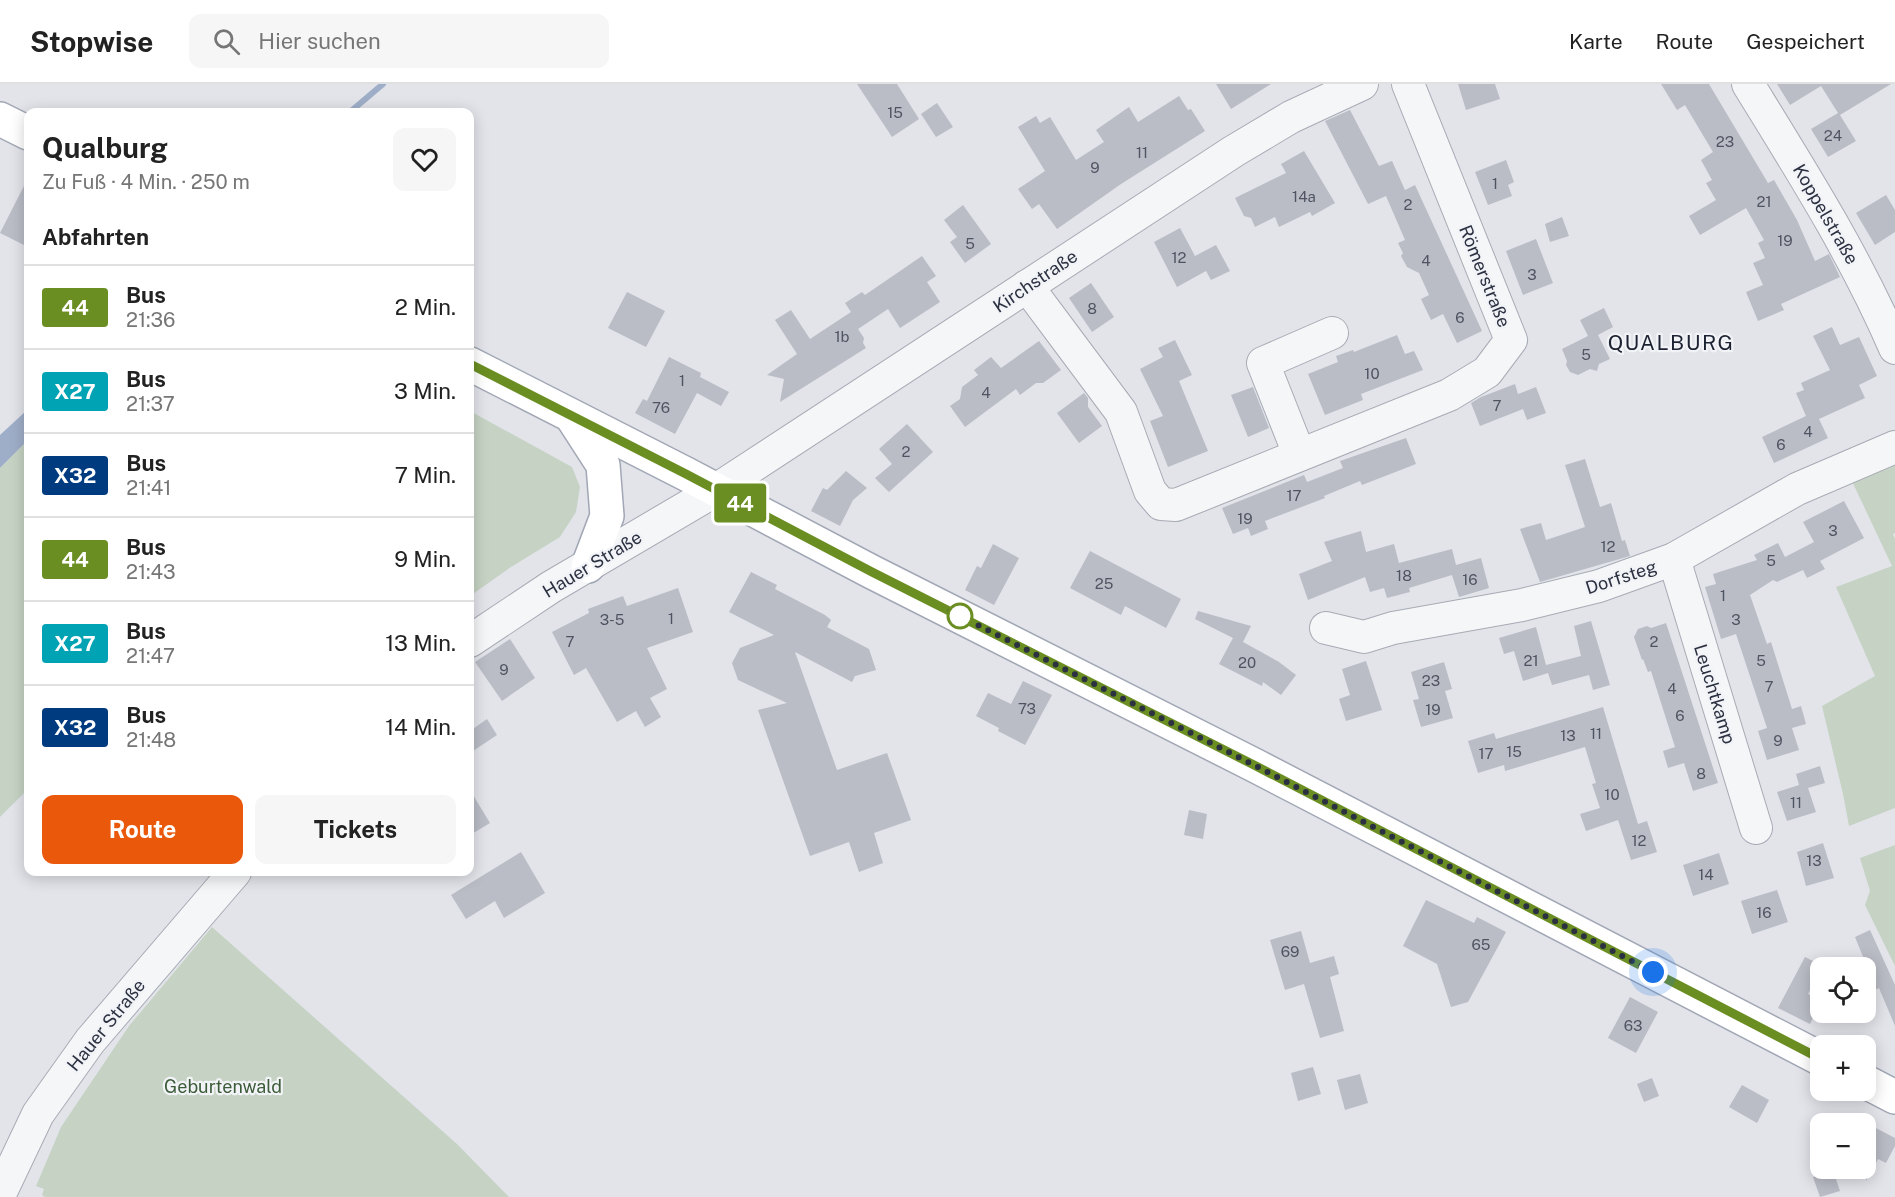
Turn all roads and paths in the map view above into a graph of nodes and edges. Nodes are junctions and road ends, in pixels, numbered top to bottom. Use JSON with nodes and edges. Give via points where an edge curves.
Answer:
{"nodes":[{"id":1,"x":1362,"y":84,"type":"edge"},
{"id":2,"x":1408,"y":84,"type":"edge"},
{"id":3,"x":1748,"y":84,"type":"edge"},
{"id":4,"x":0,"y":118,"type":"edge"},
{"id":5,"x":24,"y":131,"type":"edge"},
{"id":6,"x":1027,"y":286,"type":"junction"},
{"id":7,"x":1332,"y":333,"type":"dead end"},
{"id":8,"x":1895,"y":348,"type":"edge"},
{"id":9,"x":474,"y":366,"type":"edge"},
{"id":10,"x":572,"y":417,"type":"junction"},
{"id":11,"x":1895,"y":447,"type":"edge"},
{"id":12,"x":1299,"y":454,"type":"junction"},
{"id":13,"x":716,"y":490,"type":"junction"},
{"id":14,"x":1674,"y":559,"type":"junction"},
{"id":15,"x":588,"y":566,"type":"junction"},
{"id":16,"x":1326,"y":628,"type":"dead end"},
{"id":17,"x":474,"y":638,"type":"edge"},
{"id":18,"x":1756,"y":828,"type":"dead end"},
{"id":19,"x":232,"y":876,"type":"edge"},
{"id":20,"x":1810,"y":1053,"type":"edge"},
{"id":21,"x":1876,"y":1087,"type":"edge"},
{"id":22,"x":1895,"y":1097,"type":"edge"},
{"id":23,"x":0,"y":1194,"type":"edge"}],
"edges":[{"from":1,"to":6,"type":"street","name":"Kirchstraße","via":[[1291,117],[1234,151]]},
{"from":2,"to":12,"type":"street","name":"Römerstraße","via":[[1511,340],[1487,372],[1449,395]]},
{"from":3,"to":8,"type":"street","name":"Koppelstraße","via":[[1838,232],[1875,300]]},
{"from":4,"to":5,"type":"main road"},
{"from":6,"to":12,"type":"street","name":"Römerstraße","via":[[1121,412],[1150,491],[1161,504],[1176,505]]},
{"from":6,"to":13,"type":"street","name":"Kirchstraße"},
{"from":7,"to":12,"type":"street","via":[[1263,363]]},
{"from":9,"to":10,"type":"main road"},
{"from":10,"to":13,"type":"main road"},
{"from":10,"to":15,"type":"main road","via":[[603,465],[607,516]]},
{"from":11,"to":14,"type":"street","name":"Dorfsteg","via":[[1797,489]]},
{"from":13,"to":15,"type":"street","name":"Hauer Straße"},
{"from":13,"to":20,"type":"main road"},
{"from":14,"to":16,"type":"street","name":"Dorfsteg","via":[[1599,586],[1364,637]]},
{"from":14,"to":18,"type":"street","name":"Leuchtkamp"},
{"from":15,"to":17,"type":"street","name":"Hauer Straße"},
{"from":19,"to":23,"type":"street","name":"Hauer Straße","via":[[90,1041],[38,1114]]},
{"from":21,"to":22,"type":"main road"}]}
